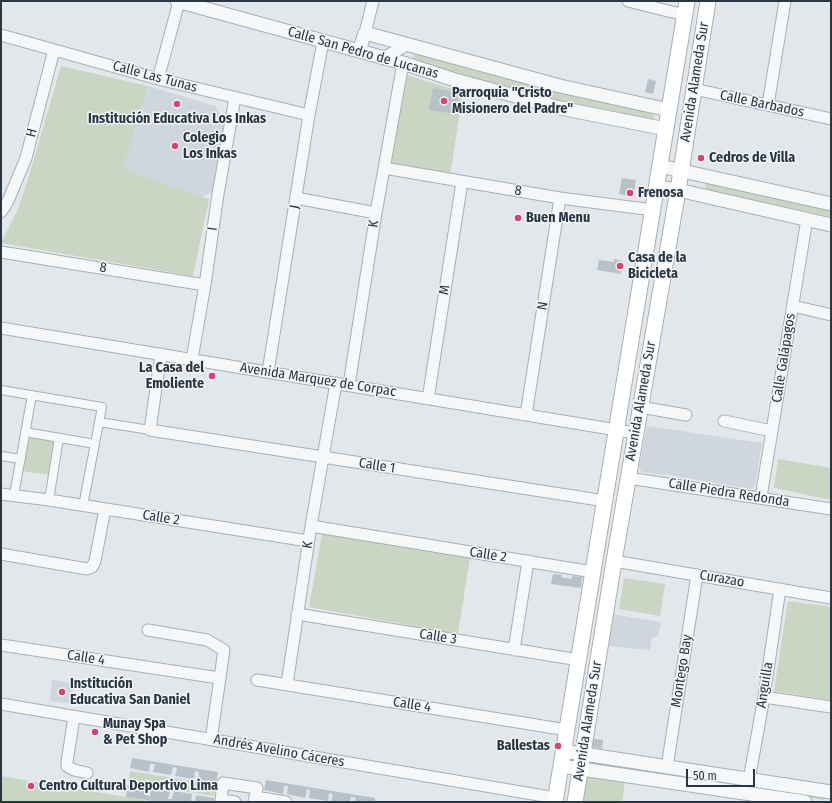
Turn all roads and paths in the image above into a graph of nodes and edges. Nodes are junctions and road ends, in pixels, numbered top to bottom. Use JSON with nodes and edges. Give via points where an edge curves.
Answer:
{"nodes":[{"id":1,"x":178,"y":1,"type":"edge"},
{"id":2,"x":373,"y":1,"type":"edge"},
{"id":3,"x":628,"y":1,"type":"edge"},
{"id":4,"x":708,"y":1,"type":"edge"},
{"id":5,"x":785,"y":1,"type":"edge"},
{"id":6,"x":686,"y":8,"type":"edge"},
{"id":7,"x":364,"y":33,"type":"junction"},
{"id":8,"x":1,"y":35,"type":"edge"},
{"id":9,"x":323,"y":42,"type":"junction"},
{"id":10,"x":407,"y":45,"type":"junction"},
{"id":11,"x":54,"y":50,"type":"junction"},
{"id":12,"x":359,"y":51,"type":"junction"},
{"id":13,"x":383,"y":58,"type":"junction"},
{"id":14,"x":403,"y":63,"type":"junction"},
{"id":15,"x":158,"y":79,"type":"junction"},
{"id":16,"x":694,"y":89,"type":"junction"},
{"id":17,"x":235,"y":98,"type":"junction"},
{"id":18,"x":768,"y":104,"type":"junction"},
{"id":19,"x":669,"y":110,"type":"junction"},
{"id":20,"x":309,"y":116,"type":"junction"},
{"id":21,"x":831,"y":119,"type":"edge"},
{"id":22,"x":666,"y":129,"type":"junction"},
{"id":23,"x":660,"y":166,"type":"junction"},
{"id":24,"x":384,"y":168,"type":"junction"},
{"id":25,"x":681,"y":170,"type":"junction"},
{"id":26,"x":462,"y":182,"type":"junction"},
{"id":27,"x":656,"y":187,"type":"junction"},
{"id":28,"x":678,"y":190,"type":"junction"},
{"id":29,"x":296,"y":198,"type":"junction"},
{"id":30,"x":560,"y":198,"type":"junction"},
{"id":31,"x":831,"y":204,"type":"edge"},
{"id":32,"x":653,"y":210,"type":"junction"},
{"id":33,"x":1,"y":212,"type":"edge"},
{"id":34,"x":376,"y":213,"type":"junction"},
{"id":35,"x":807,"y":219,"type":"junction"},
{"id":36,"x":831,"y":225,"type":"edge"},
{"id":37,"x":1,"y":252,"type":"edge"},
{"id":38,"x":205,"y":284,"type":"junction"},
{"id":39,"x":793,"y":306,"type":"junction"},
{"id":40,"x":831,"y":315,"type":"edge"},
{"id":41,"x":1,"y":328,"type":"edge"},
{"id":42,"x":161,"y":354,"type":"junction"},
{"id":43,"x":192,"y":359,"type":"junction"},
{"id":44,"x":268,"y":372,"type":"junction"},
{"id":45,"x":336,"y":383,"type":"junction"},
{"id":46,"x":349,"y":385,"type":"junction"},
{"id":47,"x":1,"y":390,"type":"edge"},
{"id":48,"x":32,"y":395,"type":"junction"},
{"id":49,"x":428,"y":398,"type":"junction"},
{"id":50,"x":640,"y":407,"type":"junction"},
{"id":51,"x":526,"y":415,"type":"junction"},
{"id":52,"x":686,"y":415,"type":"dead end"},
{"id":53,"x":724,"y":421,"type":"dead end"},
{"id":54,"x":99,"y":422,"type":"junction"},
{"id":55,"x":150,"y":430,"type":"junction"},
{"id":56,"x":616,"y":430,"type":"junction"},
{"id":57,"x":772,"y":431,"type":"junction"},
{"id":58,"x":26,"y":432,"type":"junction"},
{"id":59,"x":635,"y":433,"type":"junction"},
{"id":60,"x":60,"y":438,"type":"junction"},
{"id":61,"x":95,"y":444,"type":"junction"},
{"id":62,"x":1,"y":456,"type":"edge"},
{"id":63,"x":323,"y":458,"type":"junction"},
{"id":64,"x":21,"y":460,"type":"junction"},
{"id":65,"x":628,"y":478,"type":"junction"},
{"id":66,"x":1,"y":494,"type":"edge"},
{"id":67,"x":14,"y":495,"type":"junction"},
{"id":68,"x":761,"y":497,"type":"junction"},
{"id":69,"x":49,"y":500,"type":"junction"},
{"id":70,"x":605,"y":501,"type":"junction"},
{"id":71,"x":83,"y":506,"type":"junction"},
{"id":72,"x":105,"y":509,"type":"junction"},
{"id":73,"x":831,"y":509,"type":"edge"},
{"id":74,"x":311,"y":526,"type":"junction"},
{"id":75,"x":308,"y":541,"type":"junction"},
{"id":76,"x":1,"y":554,"type":"edge"},
{"id":77,"x":528,"y":561,"type":"junction"},
{"id":78,"x":614,"y":561,"type":"junction"},
{"id":79,"x":593,"y":572,"type":"junction"},
{"id":80,"x":697,"y":575,"type":"junction"},
{"id":81,"x":780,"y":589,"type":"junction"},
{"id":82,"x":831,"y":598,"type":"edge"},
{"id":83,"x":297,"y":614,"type":"junction"},
{"id":84,"x":148,"y":630,"type":"dead end"},
{"id":85,"x":1,"y":645,"type":"edge"},
{"id":86,"x":514,"y":650,"type":"junction"},
{"id":87,"x":579,"y":660,"type":"junction"},
{"id":88,"x":219,"y":678,"type":"junction"},
{"id":89,"x":257,"y":680,"type":"dead end"},
{"id":90,"x":287,"y":684,"type":"junction"},
{"id":91,"x":764,"y":697,"type":"junction"},
{"id":92,"x":1,"y":704,"type":"edge"},
{"id":93,"x":831,"y":707,"type":"edge"},
{"id":94,"x":74,"y":717,"type":"junction"},
{"id":95,"x":567,"y":730,"type":"junction"},
{"id":96,"x":211,"y":740,"type":"junction"},
{"id":97,"x":563,"y":758,"type":"junction"},
{"id":98,"x":581,"y":761,"type":"junction"},
{"id":99,"x":667,"y":766,"type":"junction"},
{"id":100,"x":87,"y":773,"type":"dead end"},
{"id":101,"x":749,"y":780,"type":"junction"},
{"id":102,"x":831,"y":792,"type":"edge"},
{"id":103,"x":255,"y":799,"type":"edge"},
{"id":104,"x":556,"y":800,"type":"edge"},
{"id":105,"x":235,"y":802,"type":"edge"},
{"id":106,"x":286,"y":802,"type":"edge"},
{"id":107,"x":575,"y":802,"type":"edge"},
{"id":108,"x":805,"y":802,"type":"edge"}],
"edges":[{"from":1,"to":9,"type":"street","name":"Calle San Pedro de Lucanas"},
{"from":1,"to":15,"type":"street"},
{"from":2,"to":7,"type":"street"},
{"from":3,"to":6,"type":"street"},
{"from":4,"to":16,"type":"main road","name":"Avenida Alameda Sur"},
{"from":5,"to":18,"type":"street"},
{"from":6,"to":19,"type":"main road","name":"Avenida Alameda Sur"},
{"from":7,"to":10,"type":"street","name":"Calle San Pedro de Lucanas"},
{"from":7,"to":12,"type":"street"},
{"from":8,"to":11,"type":"street","name":"Calle Las Tunas"},
{"from":9,"to":12,"type":"street","name":"Calle San Pedro de Lucanas"},
{"from":9,"to":20,"type":"street","name":"J"},
{"from":10,"to":13,"type":"street"},
{"from":10,"to":19,"type":"street","name":"Calle San Pedro de Lucanas","via":[[560,86]]},
{"from":11,"to":15,"type":"street","name":"Calle Las Tunas"},
{"from":11,"to":33,"type":"street","name":"H","via":[[26,158]]},
{"from":12,"to":13,"type":"street","name":"Calle San Pedro de Lucanas"},
{"from":13,"to":14,"type":"street","name":"Calle San Pedro de Lucanas"},
{"from":14,"to":22,"type":"street","name":"Calle San Pedro de Lucanas","via":[[455,80],[560,108]]},
{"from":14,"to":24,"type":"street","name":"K"},
{"from":15,"to":17,"type":"street","name":"Calle Las Tunas"},
{"from":16,"to":18,"type":"street","name":"Calle Barbados"},
{"from":16,"to":25,"type":"main road","name":"Avenida Alameda Sur"},
{"from":17,"to":20,"type":"street","name":"Calle Las Tunas"},
{"from":17,"to":38,"type":"street","name":"I"},
{"from":18,"to":21,"type":"street","name":"Calle Barbados"},
{"from":19,"to":22,"type":"main road","name":"Avenida Alameda Sur"},
{"from":20,"to":29,"type":"street","name":"J"},
{"from":22,"to":23,"type":"main road","name":"Avenida Alameda Sur"},
{"from":23,"to":25,"type":"street"},
{"from":23,"to":27,"type":"main road","name":"Avenida Alameda Sur"},
{"from":24,"to":26,"type":"street","name":"8"},
{"from":24,"to":34,"type":"street","name":"K"},
{"from":25,"to":28,"type":"main road","name":"Avenida Alameda Sur"},
{"from":25,"to":31,"type":"street"},
{"from":26,"to":30,"type":"street","name":"8"},
{"from":26,"to":49,"type":"street","name":"M"},
{"from":27,"to":28,"type":"street"},
{"from":27,"to":32,"type":"main road","name":"Avenida Alameda Sur"},
{"from":28,"to":35,"type":"street"},
{"from":28,"to":50,"type":"main road","name":"Avenida Alameda Sur"},
{"from":29,"to":34,"type":"street"},
{"from":29,"to":44,"type":"street","name":"J"},
{"from":30,"to":32,"type":"street","name":"8"},
{"from":30,"to":51,"type":"street","name":"N"},
{"from":32,"to":56,"type":"main road","name":"Avenida Alameda Sur"},
{"from":34,"to":46,"type":"street","name":"K"},
{"from":35,"to":36,"type":"street"},
{"from":35,"to":39,"type":"street","name":"Calle Galápagos"},
{"from":37,"to":38,"type":"street","name":"8"},
{"from":38,"to":43,"type":"street","name":"I"},
{"from":39,"to":40,"type":"street"},
{"from":39,"to":57,"type":"street","name":"Calle Galápagos"},
{"from":41,"to":42,"type":"street","name":"Avenida Marquez de Corpac"},
{"from":42,"to":43,"type":"street","name":"Avenida Marquez de Corpac"},
{"from":42,"to":55,"type":"street"},
{"from":43,"to":44,"type":"street","name":"Avenida Marquez de Corpac"},
{"from":44,"to":45,"type":"street","name":"Avenida Marquez de Corpac"},
{"from":45,"to":46,"type":"street","name":"Avenida Marquez de Corpac"},
{"from":45,"to":63,"type":"street","name":"K"},
{"from":46,"to":49,"type":"street","name":"Avenida Marquez de Corpac"},
{"from":47,"to":48,"type":"street"},
{"from":48,"to":54,"type":"street","via":[[102,407]]},
{"from":48,"to":58,"type":"street"},
{"from":49,"to":51,"type":"street","name":"Avenida Marquez de Corpac"},
{"from":50,"to":52,"type":"street"},
{"from":50,"to":59,"type":"main road","name":"Avenida Alameda Sur"},
{"from":51,"to":56,"type":"street","name":"Avenida Marquez de Corpac"},
{"from":53,"to":57,"type":"street"},
{"from":54,"to":55,"type":"street"},
{"from":54,"to":61,"type":"street"},
{"from":55,"to":63,"type":"street","name":"Calle 1"},
{"from":56,"to":59,"type":"street","name":"Avenida Marquez de Corpac"},
{"from":56,"to":70,"type":"main road","name":"Avenida Alameda Sur"},
{"from":57,"to":68,"type":"street","name":"Calle Galápagos"},
{"from":58,"to":60,"type":"street"},
{"from":58,"to":64,"type":"street"},
{"from":59,"to":65,"type":"main road","name":"Avenida Alameda Sur"},
{"from":60,"to":61,"type":"street"},
{"from":60,"to":69,"type":"street"},
{"from":61,"to":71,"type":"street"},
{"from":62,"to":64,"type":"street"},
{"from":63,"to":70,"type":"street","name":"Calle 1"},
{"from":63,"to":74,"type":"street","name":"K"},
{"from":64,"to":67,"type":"street"},
{"from":65,"to":68,"type":"street","name":"Calle Piedra Redonda"},
{"from":65,"to":78,"type":"main road","name":"Avenida Alameda Sur"},
{"from":66,"to":67,"type":"street","name":"Calle 2"},
{"from":67,"to":69,"type":"street","name":"Calle 2"},
{"from":68,"to":73,"type":"street","name":"Calle Piedra Redonda"},
{"from":69,"to":71,"type":"street","name":"Calle 2"},
{"from":70,"to":79,"type":"main road","name":"Avenida Alameda Sur"},
{"from":71,"to":72,"type":"street","name":"Calle 2"},
{"from":72,"to":75,"type":"street","name":"Calle 2"},
{"from":72,"to":76,"type":"street","via":[[92,567],[87,569]]},
{"from":74,"to":75,"type":"street","name":"K"},
{"from":74,"to":77,"type":"street","name":"Calle 2"},
{"from":75,"to":83,"type":"street","name":"K"},
{"from":77,"to":79,"type":"street","name":"Calle 2"},
{"from":77,"to":86,"type":"street"},
{"from":78,"to":80,"type":"street","name":"Curazao"},
{"from":78,"to":98,"type":"main road","name":"Avenida Alameda Sur"},
{"from":79,"to":87,"type":"main road","name":"Avenida Alameda Sur"},
{"from":80,"to":81,"type":"street","name":"Curazao"},
{"from":80,"to":99,"type":"street","name":"Montego Bay"},
{"from":81,"to":82,"type":"street","name":"Curazao"},
{"from":81,"to":91,"type":"street","name":"Anguilla"},
{"from":83,"to":86,"type":"street","name":"Calle 3"},
{"from":83,"to":90,"type":"street","name":"K"},
{"from":84,"to":88,"type":"street","via":[[207,640],[224,650]]},
{"from":85,"to":88,"type":"street","name":"Calle 4"},
{"from":86,"to":87,"type":"street","name":"Calle 3"},
{"from":87,"to":95,"type":"main road","name":"Avenida Alameda Sur"},
{"from":88,"to":96,"type":"street"},
{"from":89,"to":90,"type":"street","name":"Calle 4"},
{"from":90,"to":95,"type":"street","name":"Calle 4"},
{"from":91,"to":93,"type":"street"},
{"from":91,"to":101,"type":"street","name":"Anguilla"},
{"from":92,"to":94,"type":"street","name":"Andrés Avelino Cáceres"},
{"from":94,"to":96,"type":"street","name":"Andrés Avelino Cáceres"},
{"from":94,"to":100,"type":"street","via":[[66,762],[67,766],[74,770]]},
{"from":95,"to":97,"type":"main road","name":"Avenida Alameda Sur"},
{"from":96,"to":104,"type":"street","name":"Andrés Avelino Cáceres"},
{"from":97,"to":98,"type":"street"},
{"from":97,"to":104,"type":"main road","name":"Avenida Alameda Sur"},
{"from":98,"to":99,"type":"street"},
{"from":98,"to":107,"type":"main road","name":"Avenida Alameda Sur"},
{"from":98,"to":108,"type":"street"},
{"from":99,"to":101,"type":"street"},
{"from":101,"to":102,"type":"street"},
{"from":103,"to":105,"type":"street","via":[[256,788],[223,783],[221,800]]},
{"from":103,"to":106,"type":"street"}]}
